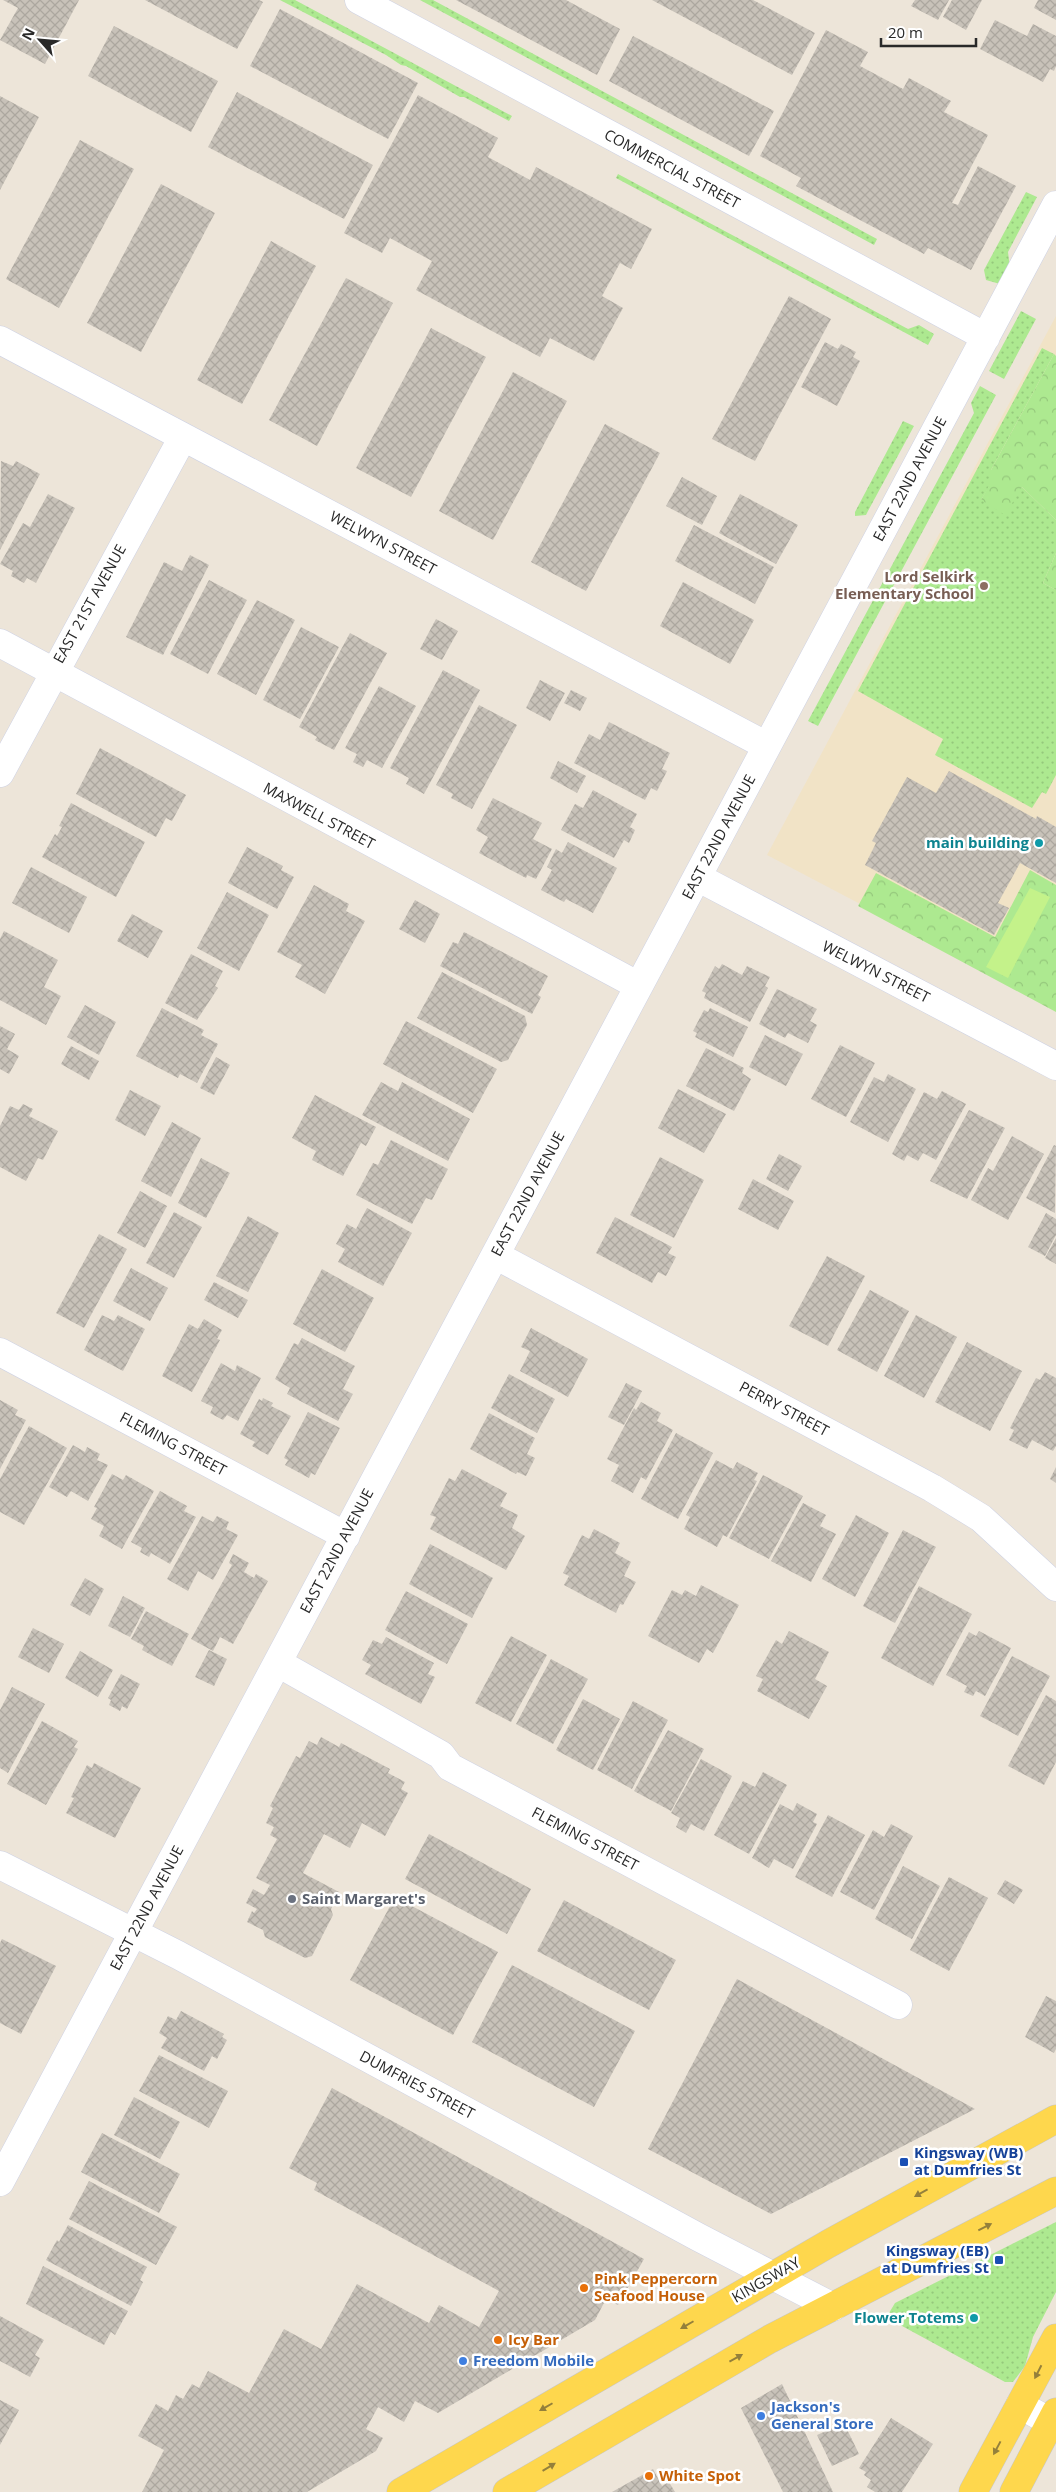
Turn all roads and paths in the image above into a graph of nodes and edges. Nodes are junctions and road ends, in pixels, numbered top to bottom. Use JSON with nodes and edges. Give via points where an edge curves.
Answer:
{"nodes":[{"id":1,"x":358,"y":0,"type":"edge"},
{"id":2,"x":1056,"y":205,"type":"edge"},
{"id":3,"x":1048,"y":240,"type":"edge"},
{"id":4,"x":986,"y":337,"type":"junction"},
{"id":5,"x":0,"y":340,"type":"edge"},
{"id":6,"x":183,"y":437,"type":"junction"},
{"id":7,"x":0,"y":643,"type":"edge"},
{"id":8,"x":54,"y":672,"type":"junction"},
{"id":9,"x":767,"y":746,"type":"junction"},
{"id":10,"x":0,"y":773,"type":"edge"},
{"id":11,"x":697,"y":877,"type":"junction"},
{"id":12,"x":639,"y":986,"type":"junction"},
{"id":13,"x":1056,"y":1066,"type":"edge"},
{"id":14,"x":495,"y":1255,"type":"junction"},
{"id":15,"x":0,"y":1352,"type":"edge"},
{"id":16,"x":346,"y":1536,"type":"junction"},
{"id":17,"x":1056,"y":1587,"type":"edge"},
{"id":18,"x":278,"y":1663,"type":"junction"},
{"id":19,"x":0,"y":1865,"type":"edge"},
{"id":20,"x":133,"y":1934,"type":"junction"},
{"id":21,"x":898,"y":2005,"type":"dead end"},
{"id":22,"x":1056,"y":2119,"type":"edge"},
{"id":23,"x":0,"y":2182,"type":"edge"},
{"id":24,"x":1056,"y":2191,"type":"edge"},
{"id":25,"x":773,"y":2276,"type":"junction"},
{"id":26,"x":833,"y":2307,"type":"junction"},
{"id":27,"x":1056,"y":2338,"type":"edge"},
{"id":28,"x":1020,"y":2405,"type":"junction"},
{"id":29,"x":1054,"y":2420,"type":"edge"},
{"id":30,"x":401,"y":2492,"type":"edge"},
{"id":31,"x":507,"y":2492,"type":"edge"},
{"id":32,"x":973,"y":2492,"type":"edge"},
{"id":33,"x":1014,"y":2492,"type":"edge"}],
"edges":[{"from":1,"to":4,"type":"street","name":"COMMERCIAL STREET"},
{"from":2,"to":3,"type":"street","name":"EAST 22ND AVENUE"},
{"from":3,"to":4,"type":"street","name":"EAST 22ND AVENUE"},
{"from":4,"to":9,"type":"street","name":"EAST 22ND AVENUE"},
{"from":5,"to":6,"type":"street","name":"WELWYN STREET"},
{"from":6,"to":8,"type":"street","name":"EAST 21ST AVENUE"},
{"from":6,"to":9,"type":"street","name":"WELWYN STREET"},
{"from":7,"to":8,"type":"street","name":"MAXWELL STREET"},
{"from":8,"to":10,"type":"street","name":"EAST 21ST AVENUE"},
{"from":8,"to":12,"type":"street","name":"MAXWELL STREET"},
{"from":9,"to":11,"type":"street","name":"EAST 22ND AVENUE"},
{"from":11,"to":12,"type":"street","name":"EAST 22ND AVENUE"},
{"from":11,"to":13,"type":"street","name":"WELWYN STREET"},
{"from":12,"to":14,"type":"street","name":"EAST 22ND AVENUE"},
{"from":14,"to":16,"type":"street","name":"EAST 22ND AVENUE"},
{"from":14,"to":17,"type":"street","name":"PERRY STREET","via":[[932,1488],[981,1518]]},
{"from":15,"to":16,"type":"street","name":"FLEMING STREET"},
{"from":16,"to":18,"type":"street","name":"EAST 22ND AVENUE"},
{"from":18,"to":20,"type":"street","name":"EAST 22ND AVENUE"},
{"from":18,"to":21,"type":"street","name":"FLEMING STREET","via":[[442,1755],[450,1766]]},
{"from":19,"to":20,"type":"street","name":"DUMFRIES STREET"},
{"from":20,"to":23,"type":"street","name":"EAST 22ND AVENUE"},
{"from":20,"to":25,"type":"street","name":"DUMFRIES STREET","via":[[178,1955]]},
{"from":22,"to":25,"type":"main road","name":"KINGSWAY","one_way":true},
{"from":26,"to":24,"type":"main road","one_way":true},
{"from":25,"to":26,"type":"street","name":"DUMFRIES STREET"},
{"from":25,"to":30,"type":"main road","name":"KINGSWAY","one_way":true},
{"from":31,"to":26,"type":"main road","one_way":true,"via":[[687,2386]]},
{"from":27,"to":28,"type":"main road","one_way":true},
{"from":28,"to":29,"type":"street"},
{"from":28,"to":32,"type":"main road","one_way":true},
{"from":29,"to":33,"type":"main road"}]}
